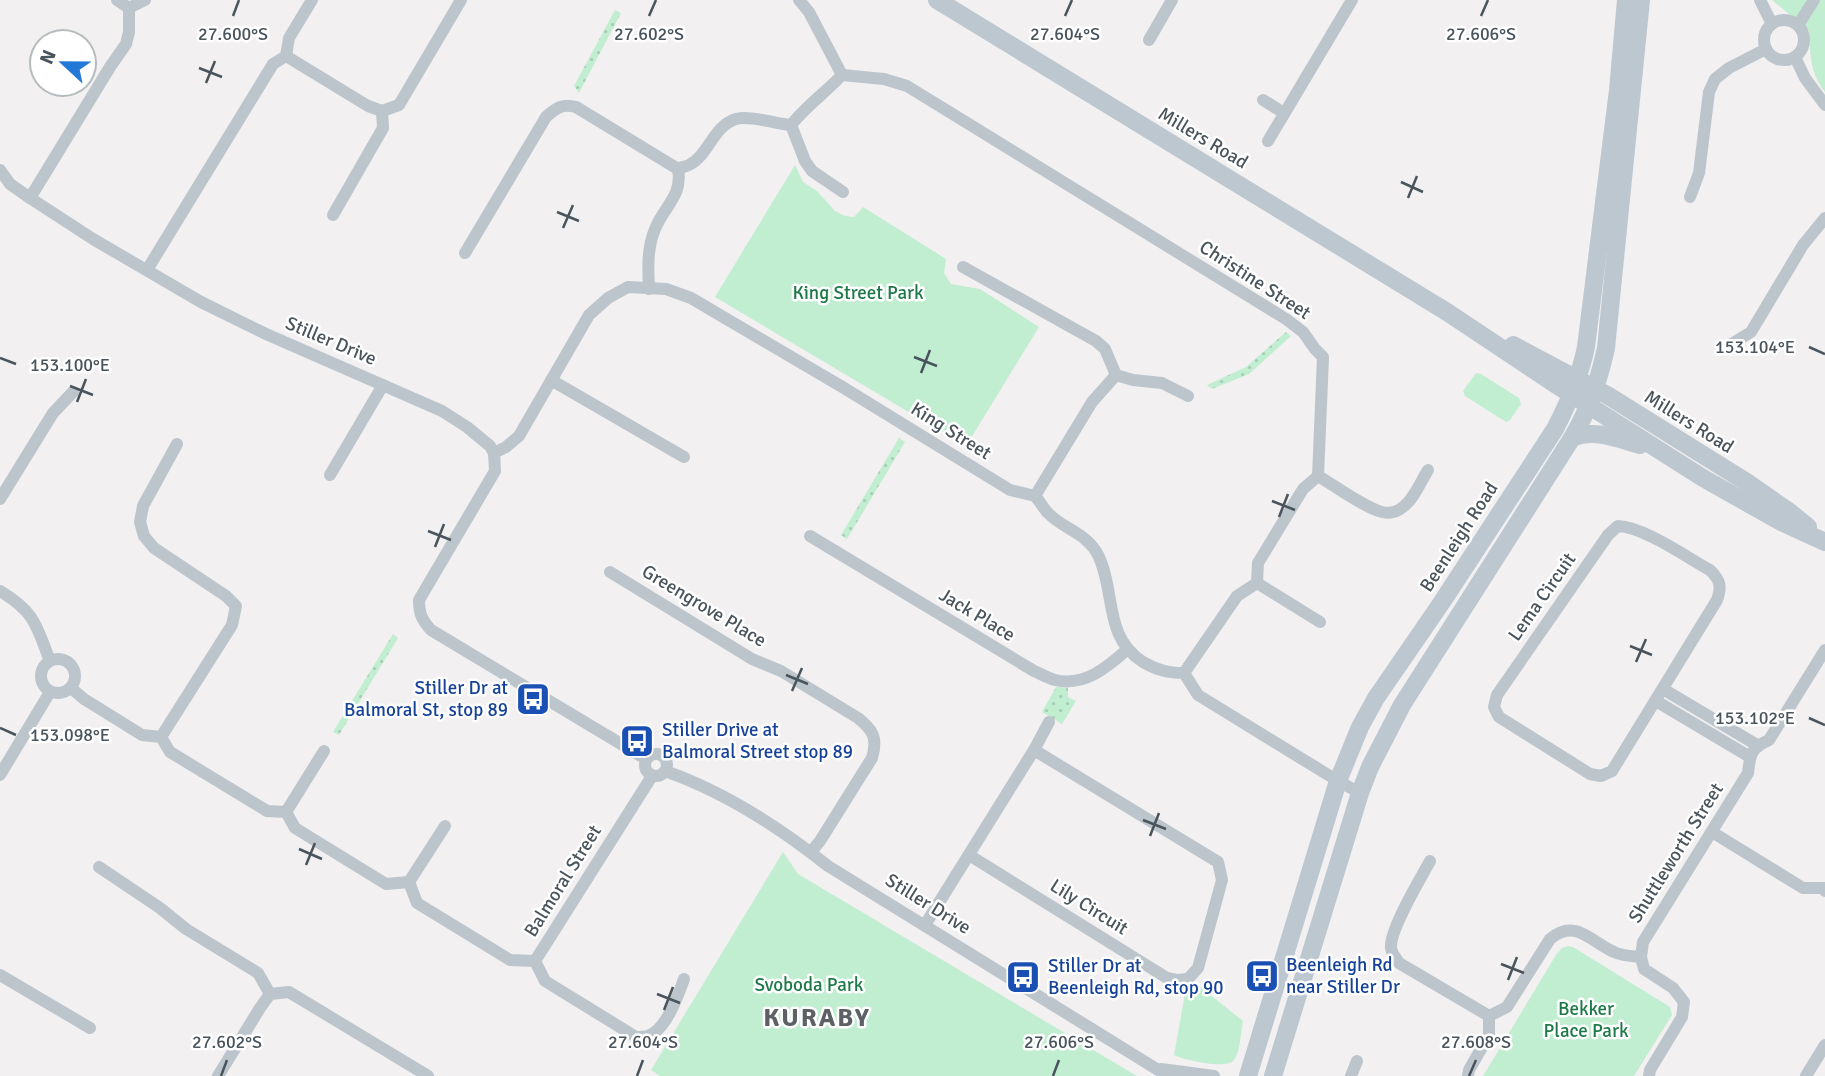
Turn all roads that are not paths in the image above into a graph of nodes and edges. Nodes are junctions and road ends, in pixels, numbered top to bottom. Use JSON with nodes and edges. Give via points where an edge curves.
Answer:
{"nodes":[{"id":1,"x":117,"y":0,"type":"edge"},
{"id":2,"x":145,"y":0,"type":"edge"},
{"id":3,"x":312,"y":0,"type":"edge"},
{"id":4,"x":461,"y":0,"type":"edge"},
{"id":5,"x":799,"y":0,"type":"edge"},
{"id":6,"x":937,"y":0,"type":"edge"},
{"id":7,"x":1172,"y":0,"type":"edge"},
{"id":8,"x":1352,"y":0,"type":"edge"},
{"id":9,"x":1626,"y":0,"type":"edge"},
{"id":10,"x":1641,"y":0,"type":"edge"},
{"id":11,"x":1760,"y":0,"type":"edge"},
{"id":12,"x":1814,"y":0,"type":"edge"},
{"id":13,"x":129,"y":8,"type":"junction"},
{"id":14,"x":1772,"y":24,"type":"junction"},
{"id":15,"x":1798,"y":26,"type":"junction"},
{"id":16,"x":1149,"y":40,"type":"dead end"},
{"id":17,"x":1766,"y":50,"type":"junction"},
{"id":18,"x":286,"y":56,"type":"junction"},
{"id":19,"x":1795,"y":57,"type":"junction"},
{"id":20,"x":842,"y":75,"type":"junction"},
{"id":21,"x":1263,"y":100,"type":"dead end"},
{"id":22,"x":1825,"y":105,"type":"edge"},
{"id":23,"x":382,"y":111,"type":"junction"},
{"id":24,"x":1284,"y":113,"type":"junction"},
{"id":25,"x":792,"y":125,"type":"junction"},
{"id":26,"x":1268,"y":141,"type":"dead end"},
{"id":27,"x":678,"y":169,"type":"junction"},
{"id":28,"x":0,"y":170,"type":"edge"},
{"id":29,"x":843,"y":192,"type":"dead end"},
{"id":30,"x":1690,"y":197,"type":"dead end"},
{"id":31,"x":30,"y":198,"type":"junction"},
{"id":32,"x":333,"y":215,"type":"dead end"},
{"id":33,"x":1825,"y":218,"type":"edge"},
{"id":34,"x":465,"y":253,"type":"dead end"},
{"id":35,"x":963,"y":267,"type":"dead end"},
{"id":36,"x":147,"y":270,"type":"junction"},
{"id":37,"x":649,"y":289,"type":"junction"},
{"id":38,"x":1730,"y":345,"type":"dead end"},
{"id":39,"x":1116,"y":375,"type":"junction"},
{"id":40,"x":551,"y":380,"type":"junction"},
{"id":41,"x":383,"y":385,"type":"junction"},
{"id":42,"x":1575,"y":387,"type":"junction"},
{"id":43,"x":73,"y":392,"type":"dead end"},
{"id":44,"x":1188,"y":396,"type":"dead end"},
{"id":45,"x":1592,"y":397,"type":"junction"},
{"id":46,"x":1572,"y":438,"type":"junction"},
{"id":47,"x":177,"y":444,"type":"dead end"},
{"id":48,"x":1657,"y":450,"type":"junction"},
{"id":49,"x":494,"y":453,"type":"junction"},
{"id":50,"x":684,"y":457,"type":"dead end"},
{"id":51,"x":1428,"y":470,"type":"dead end"},
{"id":52,"x":330,"y":475,"type":"dead end"},
{"id":53,"x":1318,"y":476,"type":"junction"},
{"id":54,"x":1035,"y":496,"type":"junction"},
{"id":55,"x":0,"y":499,"type":"edge"},
{"id":56,"x":810,"y":536,"type":"dead end"},
{"id":57,"x":1825,"y":542,"type":"edge"},
{"id":58,"x":610,"y":572,"type":"dead end"},
{"id":59,"x":1257,"y":583,"type":"junction"},
{"id":60,"x":0,"y":591,"type":"edge"},
{"id":61,"x":1320,"y":622,"type":"dead end"},
{"id":62,"x":1128,"y":649,"type":"junction"},
{"id":63,"x":1825,"y":650,"type":"edge"},
{"id":64,"x":50,"y":661,"type":"junction"},
{"id":65,"x":1184,"y":673,"type":"junction"},
{"id":66,"x":71,"y":688,"type":"junction"},
{"id":67,"x":1664,"y":690,"type":"junction"},
{"id":68,"x":50,"y":692,"type":"junction"},
{"id":69,"x":1656,"y":701,"type":"junction"},
{"id":70,"x":1049,"y":722,"type":"dead end"},
{"id":71,"x":161,"y":737,"type":"junction"},
{"id":72,"x":1034,"y":750,"type":"junction"},
{"id":73,"x":324,"y":751,"type":"dead end"},
{"id":74,"x":1753,"y":751,"type":"junction"},
{"id":75,"x":646,"y":759,"type":"junction"},
{"id":76,"x":665,"y":771,"type":"junction"},
{"id":77,"x":0,"y":775,"type":"edge"},
{"id":78,"x":652,"y":776,"type":"junction"},
{"id":79,"x":1338,"y":782,"type":"junction"},
{"id":80,"x":1360,"y":793,"type":"junction"},
{"id":81,"x":286,"y":812,"type":"junction"},
{"id":82,"x":445,"y":826,"type":"dead end"},
{"id":83,"x":1712,"y":832,"type":"junction"},
{"id":84,"x":811,"y":852,"type":"junction"},
{"id":85,"x":969,"y":855,"type":"junction"},
{"id":86,"x":1430,"y":860,"type":"dead end"},
{"id":87,"x":99,"y":867,"type":"dead end"},
{"id":88,"x":409,"y":882,"type":"junction"},
{"id":89,"x":1825,"y":888,"type":"edge"},
{"id":90,"x":925,"y":925,"type":"junction"},
{"id":91,"x":1641,"y":957,"type":"junction"},
{"id":92,"x":534,"y":961,"type":"junction"},
{"id":93,"x":0,"y":975,"type":"edge"},
{"id":94,"x":684,"y":979,"type":"dead end"},
{"id":95,"x":270,"y":994,"type":"junction"},
{"id":96,"x":1489,"y":1016,"type":"junction"},
{"id":97,"x":90,"y":1028,"type":"dead end"},
{"id":98,"x":1825,"y":1045,"type":"edge"},
{"id":99,"x":1357,"y":1061,"type":"dead end"},
{"id":100,"x":1162,"y":1072,"type":"edge"},
{"id":101,"x":218,"y":1076,"type":"edge"},
{"id":102,"x":428,"y":1076,"type":"edge"},
{"id":103,"x":1214,"y":1076,"type":"edge"},
{"id":104,"x":1248,"y":1076,"type":"edge"},
{"id":105,"x":1273,"y":1076,"type":"edge"},
{"id":106,"x":1351,"y":1076,"type":"edge"},
{"id":107,"x":1468,"y":1076,"type":"edge"},
{"id":108,"x":1649,"y":1076,"type":"edge"},
{"id":109,"x":1806,"y":1076,"type":"edge"}],
"edges":[{"from":1,"to":13,"type":"street"},
{"from":2,"to":13,"type":"street"},
{"from":3,"to":18,"type":"street","via":[[289,38]]},
{"from":4,"to":23,"type":"street","via":[[398,105]]},
{"from":5,"to":20,"type":"street"},
{"from":6,"to":42,"type":"main road","name":"Millers Road"},
{"from":7,"to":16,"type":"street"},
{"from":8,"to":24,"type":"street"},
{"from":9,"to":42,"type":"main road","name":"Beenleigh Road","via":[[1595,279],[1586,347]]},
{"from":10,"to":45,"type":"main road","via":[[1608,335]]},
{"from":11,"to":14,"type":"street"},
{"from":12,"to":15,"type":"street"},
{"from":13,"to":31,"type":"street","via":[[125,44]]},
{"from":14,"to":15,"type":"street","via":[[1785,20]]},
{"from":14,"to":17,"type":"street","via":[[1764,36]]},
{"from":15,"to":19,"type":"street","via":[[1804,38]]},
{"from":17,"to":19,"type":"street","via":[[1780,60]]},
{"from":17,"to":30,"type":"street","via":[[1715,79],[1709,92],[1699,173]]},
{"from":18,"to":23,"type":"street"},
{"from":18,"to":36,"type":"street","via":[[273,64]]},
{"from":19,"to":22,"type":"street"},
{"from":20,"to":25,"type":"street"},
{"from":20,"to":53,"type":"street","name":"Christine Street","via":[[907,86],[1303,332],[1323,357]]},
{"from":21,"to":24,"type":"street"},
{"from":23,"to":32,"type":"street","via":[[383,128]]},
{"from":24,"to":26,"type":"street"},
{"from":25,"to":27,"type":"street","via":[[737,119],[722,127],[702,154]]},
{"from":25,"to":29,"type":"street","via":[[812,171]]},
{"from":27,"to":34,"type":"street","via":[[576,107],[556,107]]},
{"from":27,"to":37,"type":"street","via":[[680,181],[674,197],[649,245]]},
{"from":28,"to":31,"type":"street","name":"Stiller Drive"},
{"from":31,"to":36,"type":"street","name":"Stiller Drive"},
{"from":33,"to":38,"type":"street","via":[[1803,245],[1751,332]]},
{"from":35,"to":39,"type":"street","via":[[1096,341],[1105,349]]},
{"from":36,"to":41,"type":"street","name":"Stiller Drive","via":[[242,323]]},
{"from":37,"to":40,"type":"street","name":"King Street","via":[[628,287],[598,306]]},
{"from":37,"to":54,"type":"street","name":"King Street","via":[[666,289],[691,298],[1010,490]]},
{"from":39,"to":44,"type":"street","via":[[1162,383]]},
{"from":39,"to":54,"type":"street","via":[[1093,402]]},
{"from":40,"to":49,"type":"street","name":"King Street","via":[[519,436]]},
{"from":40,"to":50,"type":"street"},
{"from":41,"to":49,"type":"street","name":"Stiller Drive","via":[[442,411]]},
{"from":41,"to":52,"type":"street"},
{"from":42,"to":45,"type":"main road","name":"Millers Road"},
{"from":42,"to":79,"type":"main road","name":"Beenleigh Road","via":[[1542,450],[1376,698]]},
{"from":43,"to":55,"type":"street","via":[[53,413]]},
{"from":45,"to":46,"type":"main road"},
{"from":45,"to":48,"type":"main road","name":"Millers Road"},
{"from":45,"to":57,"type":"main road","name":"Millers Road","via":[[1748,483]]},
{"from":46,"to":48,"type":"main road","via":[[1598,433]]},
{"from":46,"to":80,"type":"main road","via":[[1402,705]]},
{"from":47,"to":71,"type":"street","via":[[143,506],[140,522],[144,536],[236,606],[232,625]]},
{"from":48,"to":57,"type":"main road","name":"Millers Road","via":[[1781,522]]},
{"from":49,"to":75,"type":"street","via":[[495,471],[413,613],[431,630]]},
{"from":51,"to":53,"type":"street","via":[[1407,503],[1388,513]]},
{"from":53,"to":59,"type":"street","via":[[1303,489],[1258,563]]},
{"from":54,"to":62,"type":"street","name":"King Street","via":[[1049,515],[1082,535],[1097,553],[1115,623]]},
{"from":56,"to":62,"type":"street","name":"Jack Place","via":[[1056,680],[1093,677]]},
{"from":58,"to":84,"type":"street","name":"Greengrove Place","via":[[869,727],[876,747],[872,758]]},
{"from":59,"to":61,"type":"street"},
{"from":59,"to":65,"type":"street","via":[[1237,596]]},
{"from":60,"to":64,"type":"street","via":[[33,619]]},
{"from":62,"to":65,"type":"street","via":[[1166,673]]},
{"from":63,"to":74,"type":"street","name":"Shuttleworth Street","via":[[1769,740]]},
{"from":64,"to":66,"type":"street","via":[[62,659],[72,666],[76,677]]},
{"from":64,"to":68,"type":"street","via":[[41,679]]},
{"from":65,"to":79,"type":"street","via":[[1198,695]]},
{"from":66,"to":68,"type":"street","via":[[61,694]]},
{"from":66,"to":71,"type":"street","via":[[142,735]]},
{"from":67,"to":69,"type":"street","name":"Lema Circuit"},
{"from":67,"to":69,"type":"street","name":"Lema Circuit","via":[[1717,600],[1719,579],[1642,533],[1618,526],[1497,695],[1494,707],[1499,717],[1590,774],[1601,776],[1612,771]]},
{"from":67,"to":74,"type":"street"},
{"from":68,"to":77,"type":"street"},
{"from":69,"to":74,"type":"street"},
{"from":70,"to":72,"type":"street"},
{"from":71,"to":81,"type":"street","via":[[170,752],[267,811]]},
{"from":72,"to":85,"type":"street"},
{"from":72,"to":85,"type":"street","name":"Lily Circuit","via":[[1217,862],[1222,880],[1198,968],[1188,979],[1167,978]]},
{"from":73,"to":81,"type":"street"},
{"from":74,"to":83,"type":"street","name":"Shuttleworth Street","via":[[1748,773]]},
{"from":75,"to":76,"type":"street","via":[[654,754],[663,756]]},
{"from":75,"to":78,"type":"street","via":[[645,769]]},
{"from":76,"to":78,"type":"street"},
{"from":76,"to":84,"type":"street","name":"Stiller Drive","via":[[719,793]]},
{"from":78,"to":92,"type":"street","name":"Balmoral Street"},
{"from":79,"to":80,"type":"street"},
{"from":79,"to":104,"type":"main road","name":"Beenleigh Road"},
{"from":80,"to":105,"type":"main road"},
{"from":81,"to":88,"type":"street","via":[[295,828],[386,884]]},
{"from":82,"to":88,"type":"street"},
{"from":83,"to":89,"type":"street","via":[[1803,888]]},
{"from":83,"to":91,"type":"street","name":"Shuttleworth Street","via":[[1643,942]]},
{"from":84,"to":90,"type":"street","name":"Stiller Drive"},
{"from":85,"to":90,"type":"street"},
{"from":86,"to":96,"type":"street","via":[[1391,943],[1394,956]]},
{"from":87,"to":95,"type":"street","via":[[258,973]]},
{"from":88,"to":92,"type":"street","name":"Balmoral Street","via":[[417,903],[510,960]]},
{"from":90,"to":100,"type":"street","name":"Stiller Drive"},
{"from":91,"to":96,"type":"street","via":[[1613,952],[1578,931],[1558,932],[1507,1007]]},
{"from":91,"to":108,"type":"street","via":[[1644,970],[1673,988],[1684,1002],[1682,1017]]},
{"from":92,"to":94,"type":"street","via":[[545,981],[636,1037],[659,1029]]},
{"from":93,"to":97,"type":"street"},
{"from":95,"to":101,"type":"street"},
{"from":95,"to":102,"type":"street","via":[[289,992]]},
{"from":96,"to":107,"type":"street","via":[[1489,1035]]},
{"from":98,"to":109,"type":"street"},
{"from":99,"to":106,"type":"street"},
{"from":100,"to":103,"type":"street"}]}
